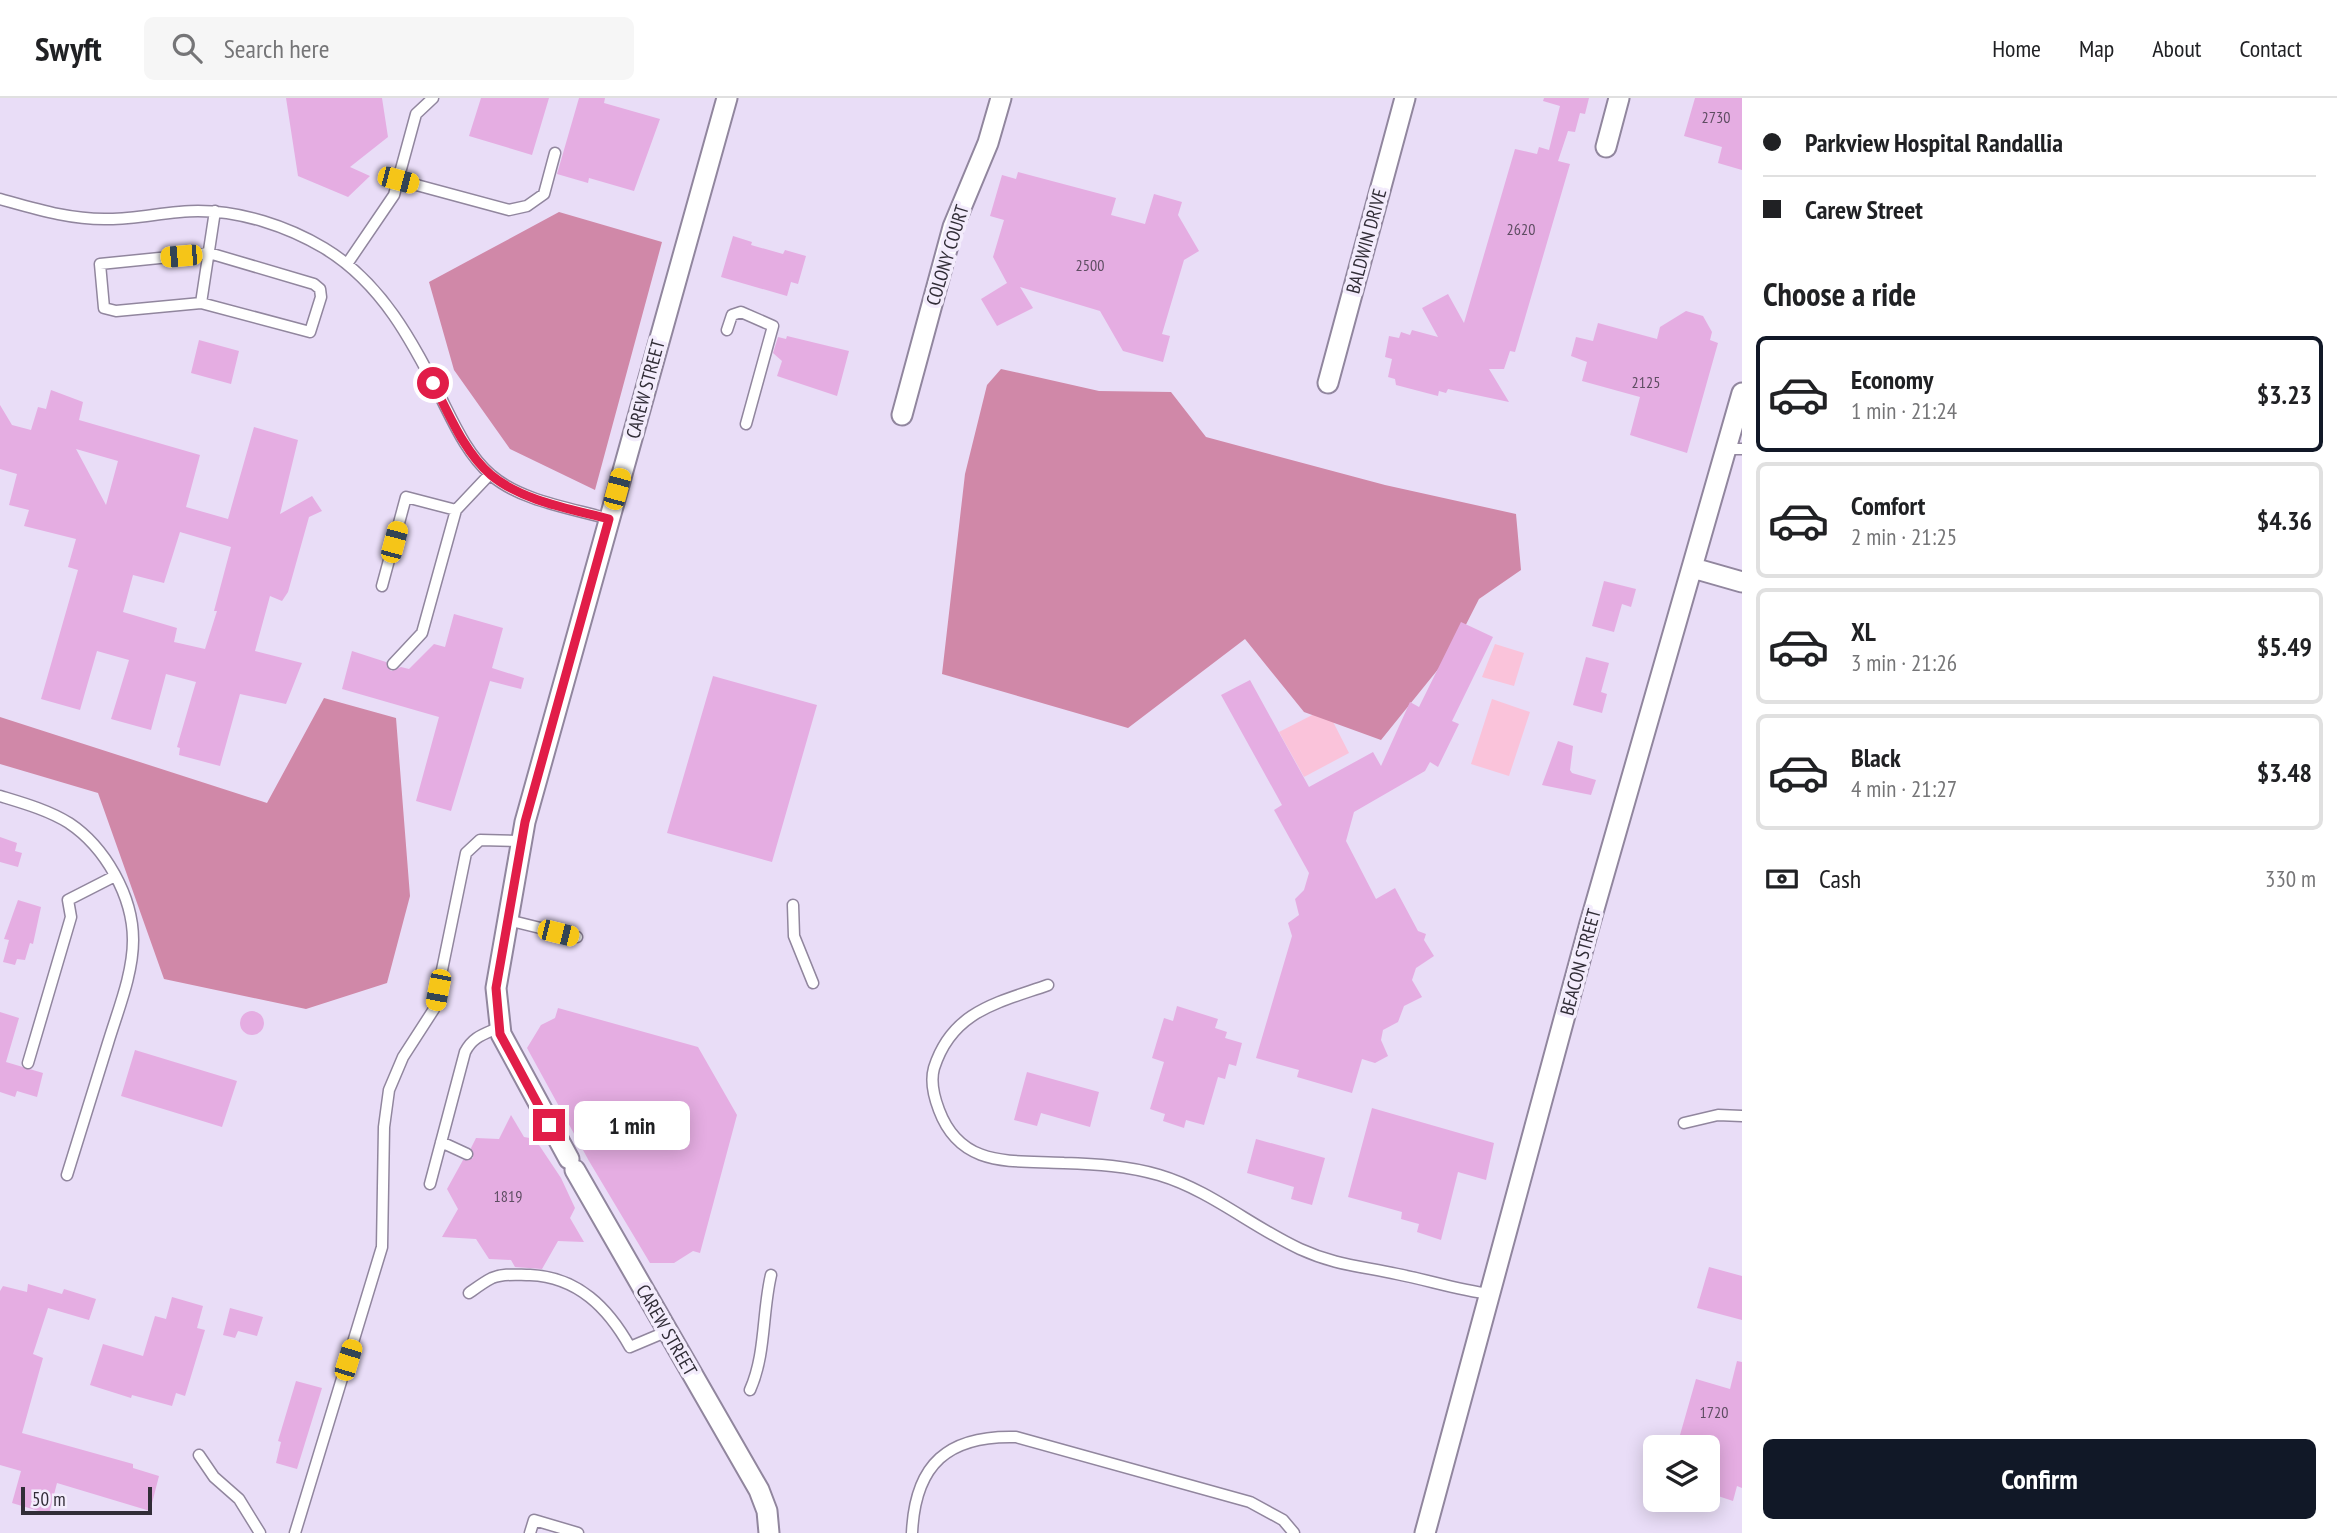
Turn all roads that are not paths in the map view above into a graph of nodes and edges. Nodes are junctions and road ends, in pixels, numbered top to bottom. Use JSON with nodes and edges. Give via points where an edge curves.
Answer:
{"nodes":[{"id":1,"x":433,"y":98,"type":"edge"},
{"id":2,"x":727,"y":98,"type":"edge"},
{"id":3,"x":1001,"y":98,"type":"edge"},
{"id":4,"x":1405,"y":98,"type":"edge"},
{"id":5,"x":1619,"y":98,"type":"edge"},
{"id":6,"x":1606,"y":147,"type":"dead end"},
{"id":7,"x":555,"y":153,"type":"dead end"},
{"id":8,"x":398,"y":180,"type":"junction"},
{"id":9,"x":0,"y":200,"type":"edge"},
{"id":10,"x":215,"y":211,"type":"junction"},
{"id":11,"x":209,"y":253,"type":"junction"},
{"id":12,"x":347,"y":264,"type":"junction"},
{"id":13,"x":201,"y":303,"type":"junction"},
{"id":14,"x":727,"y":330,"type":"dead end"},
{"id":15,"x":1328,"y":383,"type":"dead end"},
{"id":16,"x":1742,"y":393,"type":"edge"},
{"id":17,"x":902,"y":415,"type":"dead end"},
{"id":18,"x":746,"y":424,"type":"dead end"},
{"id":19,"x":1734,"y":449,"type":"edge"},
{"id":20,"x":490,"y":474,"type":"junction"},
{"id":21,"x":456,"y":510,"type":"junction"},
{"id":22,"x":609,"y":519,"type":"junction"},
{"id":23,"x":1693,"y":568,"type":"junction"},
{"id":24,"x":1742,"y":582,"type":"edge"},
{"id":25,"x":382,"y":586,"type":"dead end"},
{"id":26,"x":393,"y":664,"type":"dead end"},
{"id":27,"x":0,"y":796,"type":"edge"},
{"id":28,"x":522,"y":841,"type":"junction"},
{"id":29,"x":115,"y":876,"type":"junction"},
{"id":30,"x":793,"y":905,"type":"dead end"},
{"id":31,"x":508,"y":920,"type":"junction"},
{"id":32,"x":577,"y":937,"type":"dead end"},
{"id":33,"x":813,"y":983,"type":"dead end"},
{"id":34,"x":1048,"y":985,"type":"dead end"},
{"id":35,"x":500,"y":1027,"type":"junction"},
{"id":36,"x":28,"y":1063,"type":"dead end"},
{"id":37,"x":1742,"y":1116,"type":"edge"},
{"id":38,"x":1684,"y":1123,"type":"dead end"},
{"id":39,"x":441,"y":1142,"type":"junction"},
{"id":40,"x":467,"y":1154,"type":"dead end"},
{"id":41,"x":67,"y":1175,"type":"dead end"},
{"id":42,"x":430,"y":1184,"type":"dead end"},
{"id":43,"x":771,"y":1275,"type":"dead end"},
{"id":44,"x":469,"y":1293,"type":"dead end"},
{"id":45,"x":1490,"y":1294,"type":"junction"},
{"id":46,"x":668,"y":1331,"type":"junction"},
{"id":47,"x":750,"y":1391,"type":"dead end"},
{"id":48,"x":198,"y":1455,"type":"dead end"},
{"id":49,"x":759,"y":1490,"type":"junction"},
{"id":50,"x":261,"y":1533,"type":"edge"},
{"id":51,"x":295,"y":1533,"type":"edge"},
{"id":52,"x":530,"y":1533,"type":"edge"},
{"id":53,"x":578,"y":1533,"type":"edge"},
{"id":54,"x":756,"y":1533,"type":"edge"},
{"id":55,"x":769,"y":1533,"type":"edge"},
{"id":56,"x":912,"y":1533,"type":"edge"},
{"id":57,"x":1294,"y":1533,"type":"edge"},
{"id":58,"x":1425,"y":1533,"type":"edge"}],
"edges":[{"from":1,"to":8,"type":"lane","via":[[416,114]]},
{"from":2,"to":22,"type":"street","name":"CAREW STREET"},
{"from":3,"to":17,"type":"street","name":"COLONY COURT","via":[[988,143],[953,227]]},
{"from":4,"to":15,"type":"street","name":"BALDWIN DRIVE"},
{"from":5,"to":6,"type":"street"},
{"from":7,"to":8,"type":"lane","via":[[544,194],[527,206],[509,210]]},
{"from":8,"to":12,"type":"lane","via":[[394,195]]},
{"from":9,"to":10,"type":"lane","via":[[75,218]]},
{"from":10,"to":11,"type":"lane"},
{"from":10,"to":12,"type":"lane","via":[[290,231]]},
{"from":11,"to":13,"type":"lane"},
{"from":11,"to":13,"type":"lane","via":[[100,264],[104,308],[116,311]]},
{"from":11,"to":13,"type":"lane","via":[[314,284],[321,297],[310,332]]},
{"from":12,"to":20,"type":"lane","via":[[389,306],[407,332],[457,429]]},
{"from":14,"to":18,"type":"lane","via":[[732,316],[741,312],[773,326]]},
{"from":16,"to":19,"type":"street","name":"BEACON STREET"},
{"from":19,"to":23,"type":"street","name":"BEACON STREET"},
{"from":20,"to":21,"type":"lane"},
{"from":20,"to":22,"type":"lane","via":[[519,492]]},
{"from":21,"to":25,"type":"lane","via":[[406,497]]},
{"from":21,"to":26,"type":"lane","via":[[422,633]]},
{"from":22,"to":28,"type":"street","name":"CAREW STREET"},
{"from":23,"to":24,"type":"street"},
{"from":23,"to":45,"type":"street","name":"BEACON STREET"},
{"from":27,"to":29,"type":"lane","via":[[69,823],[95,845]]},
{"from":28,"to":31,"type":"street","name":"CAREW STREET"},
{"from":28,"to":51,"type":"lane","via":[[480,841],[467,853],[434,1009],[403,1057],[389,1090],[382,1247]]},
{"from":29,"to":36,"type":"lane","via":[[68,900],[71,917]]},
{"from":29,"to":41,"type":"lane","via":[[129,906],[133,940],[128,976]]},
{"from":30,"to":33,"type":"lane","via":[[794,936]]},
{"from":31,"to":32,"type":"lane"},
{"from":31,"to":35,"type":"street","name":"CAREW STREET","via":[[496,988]]},
{"from":34,"to":45,"type":"lane","via":[[981,1008],[943,1045],[933,1072],[934,1096],[946,1128],[961,1144],[983,1156],[1014,1162],[1111,1165],[1160,1176],[1340,1265]]},
{"from":35,"to":39,"type":"lane","via":[[470,1042]]},
{"from":35,"to":46,"type":"street","name":"CAREW STREET","via":[[517,1066]]},
{"from":37,"to":38,"type":"lane","via":[[1718,1115]]},
{"from":39,"to":40,"type":"lane"},
{"from":39,"to":42,"type":"lane"},
{"from":43,"to":47,"type":"lane","via":[[760,1368]]},
{"from":44,"to":46,"type":"lane","via":[[492,1278],[541,1276],[587,1294],[605,1309],[630,1348]]},
{"from":45,"to":58,"type":"street","name":"BEACON STREET"},
{"from":46,"to":49,"type":"street","name":"CAREW STREET"},
{"from":48,"to":50,"type":"lane","via":[[239,1499]]},
{"from":49,"to":54,"type":"street"},
{"from":49,"to":55,"type":"street","name":"CAREW STREET"},
{"from":52,"to":53,"type":"lane","via":[[534,1520]]},
{"from":56,"to":57,"type":"lane","via":[[920,1482],[939,1458],[958,1444],[988,1436],[1016,1437],[1250,1502],[1283,1520]]}]}
